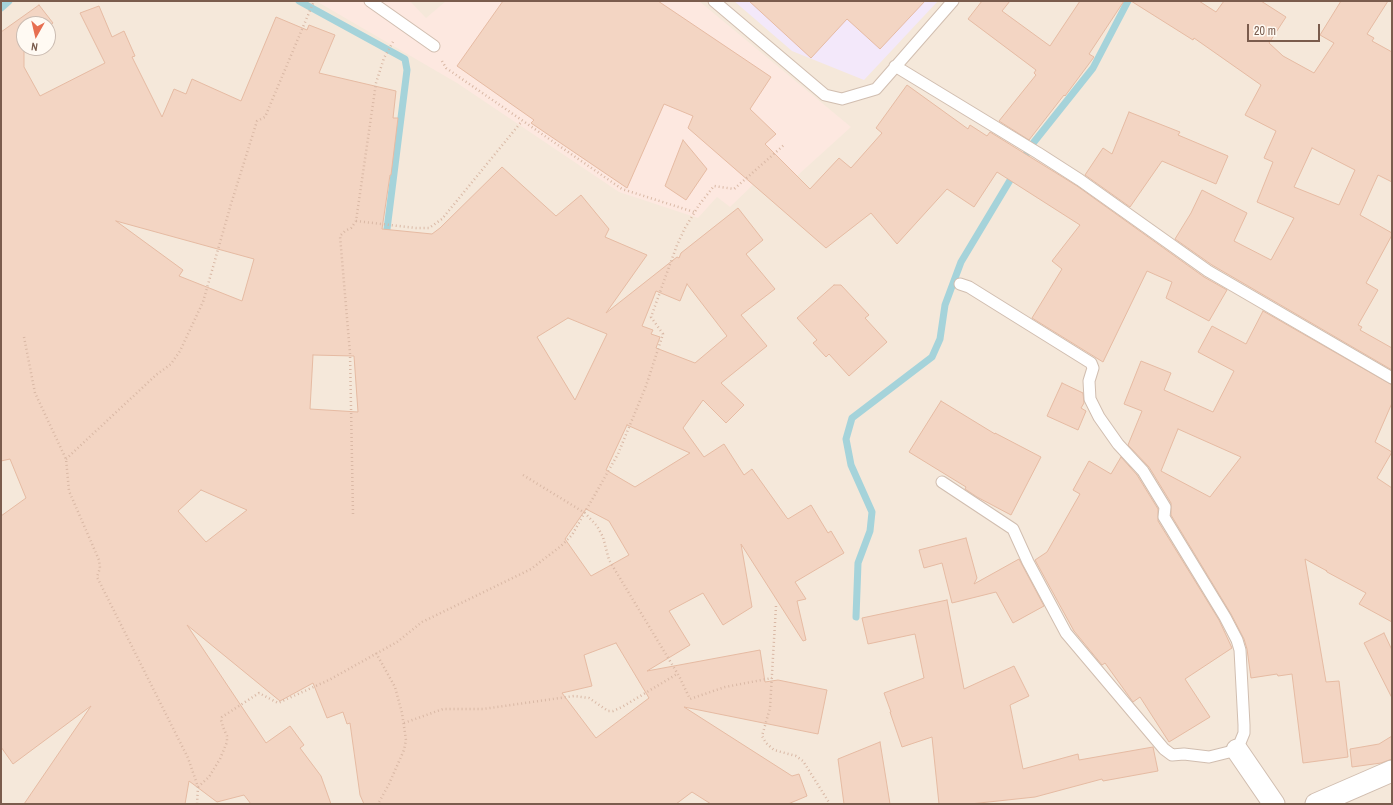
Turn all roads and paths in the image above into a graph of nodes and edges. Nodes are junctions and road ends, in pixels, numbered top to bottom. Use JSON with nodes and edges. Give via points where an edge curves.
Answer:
{"nodes":[{"id":1,"x":314,"y":1,"type":"edge"},
{"id":2,"x":370,"y":1,"type":"edge"},
{"id":3,"x":714,"y":1,"type":"edge"},
{"id":4,"x":953,"y":1,"type":"edge"},
{"id":5,"x":393,"y":41,"type":"dead end"},
{"id":6,"x":434,"y":46,"type":"joint"},
{"id":7,"x":896,"y":66,"type":"junction"},
{"id":8,"x":522,"y":120,"type":"junction"},
{"id":9,"x":784,"y":145,"type":"dead end"},
{"id":10,"x":694,"y":212,"type":"junction"},
{"id":11,"x":356,"y":221,"type":"junction"},
{"id":12,"x":960,"y":284,"type":"dead end"},
{"id":13,"x":24,"y":336,"type":"dead end"},
{"id":14,"x":1392,"y":378,"type":"edge"},
{"id":15,"x":66,"y":459,"type":"junction"},
{"id":16,"x":523,"y":475,"type":"dead end"},
{"id":17,"x":942,"y":482,"type":"dead end"},
{"id":18,"x":585,"y":513,"type":"junction"},
{"id":19,"x":353,"y":514,"type":"dead end"},
{"id":20,"x":776,"y":606,"type":"dead end"},
{"id":21,"x":376,"y":653,"type":"junction"},
{"id":22,"x":677,"y":674,"type":"junction"},
{"id":23,"x":772,"y":678,"type":"junction"},
{"id":24,"x":404,"y":723,"type":"junction"},
{"id":25,"x":1237,"y":750,"type":"junction"},
{"id":26,"x":1392,"y":771,"type":"edge"},
{"id":27,"x":198,"y":787,"type":"junction"},
{"id":28,"x":197,"y":804,"type":"edge"},
{"id":29,"x":378,"y":804,"type":"edge"},
{"id":30,"x":830,"y":804,"type":"edge"},
{"id":31,"x":1274,"y":804,"type":"edge"},
{"id":32,"x":1316,"y":804,"type":"edge"}],
"edges":[{"from":1,"to":15,"type":"path","via":[[265,117],[257,121],[203,302],[180,351],[171,364]]},
{"from":2,"to":6,"type":"lane"},
{"from":3,"to":7,"type":"lane","via":[[825,95],[842,99],[876,88]]},
{"from":4,"to":7,"type":"lane"},
{"from":5,"to":11,"type":"path","via":[[376,83]]},
{"from":6,"to":8,"type":"path","via":[[446,68]]},
{"from":7,"to":14,"type":"lane","via":[[1080,180],[1208,271]]},
{"from":8,"to":10,"type":"path","via":[[622,189]]},
{"from":8,"to":11,"type":"path","via":[[442,219],[429,228]]},
{"from":9,"to":10,"type":"path","via":[[734,188],[714,186]]},
{"from":10,"to":18,"type":"path","via":[[677,245],[652,318],[663,334],[646,386],[618,454]]},
{"from":11,"to":19,"type":"path","via":[[340,236],[350,353]]},
{"from":12,"to":25,"type":"lane","via":[[969,287],[1091,362],[1093,368],[1089,381],[1090,399],[1099,417],[1118,444],[1143,471],[1165,507],[1164,517],[1237,640],[1240,650],[1244,725],[1243,737]]},
{"from":13,"to":15,"type":"path","via":[[35,393]]},
{"from":15,"to":27,"type":"path","via":[[69,492],[99,560],[97,577],[188,758]]},
{"from":16,"to":18,"type":"path"},
{"from":17,"to":25,"type":"lane","via":[[1013,529],[1066,633],[1164,749],[1172,755],[1208,756]]},
{"from":18,"to":21,"type":"path","via":[[572,535],[530,569],[422,622],[402,638]]},
{"from":18,"to":22,"type":"path","via":[[597,526],[609,560]]},
{"from":20,"to":23,"type":"path"},
{"from":21,"to":24,"type":"path","via":[[395,687]]},
{"from":21,"to":27,"type":"path","via":[[329,680],[278,703],[259,693],[222,717],[227,736],[223,754],[209,776]]},
{"from":22,"to":23,"type":"path","via":[[690,699],[725,687]]},
{"from":22,"to":24,"type":"path","via":[[613,711],[608,711],[590,698],[574,696],[483,709],[443,709]]},
{"from":23,"to":30,"type":"path","via":[[770,708],[762,736],[774,750],[796,756],[803,761]]},
{"from":24,"to":29,"type":"path","via":[[404,750]]},
{"from":25,"to":31,"type":"street"},
{"from":26,"to":32,"type":"street"},
{"from":27,"to":28,"type":"path"}]}
